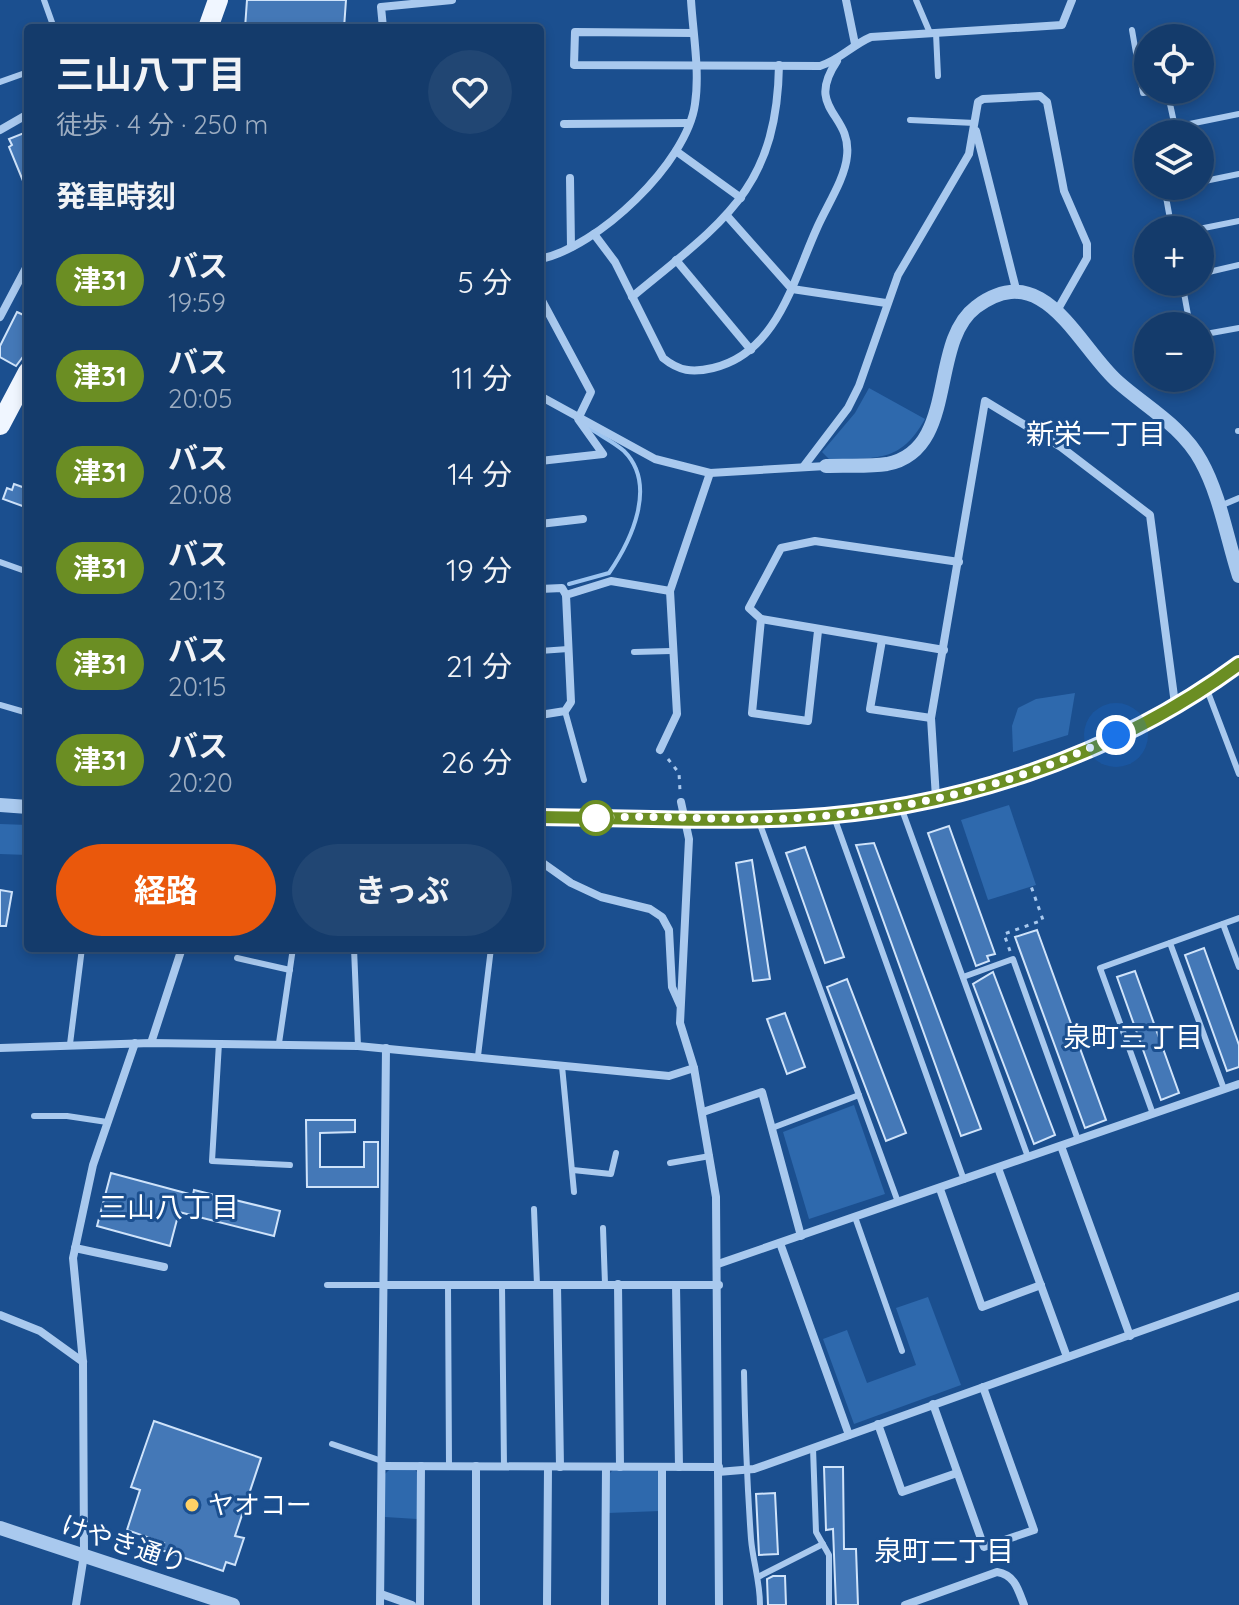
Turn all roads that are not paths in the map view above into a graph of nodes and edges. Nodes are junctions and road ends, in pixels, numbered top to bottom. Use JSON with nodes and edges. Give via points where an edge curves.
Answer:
{"nodes":[{"id":1,"x":44,"y":0,"type":"edge"},
{"id":2,"x":218,"y":0,"type":"edge"},
{"id":3,"x":452,"y":0,"type":"edge"},
{"id":4,"x":691,"y":0,"type":"edge"},
{"id":5,"x":846,"y":0,"type":"edge"},
{"id":6,"x":916,"y":0,"type":"edge"},
{"id":7,"x":1072,"y":0,"type":"edge"},
{"id":8,"x":381,"y":4,"type":"edge"},
{"id":9,"x":53,"y":24,"type":"edge"},
{"id":10,"x":209,"y":24,"type":"edge"},
{"id":11,"x":383,"y":24,"type":"edge"},
{"id":12,"x":1132,"y":30,"type":"dead end"},
{"id":13,"x":693,"y":33,"type":"junction"},
{"id":14,"x":933,"y":33,"type":"junction"},
{"id":15,"x":1134,"y":41,"type":"edge"},
{"id":16,"x":855,"y":44,"type":"junction"},
{"id":17,"x":837,"y":61,"type":"junction"},
{"id":18,"x":779,"y":65,"type":"junction"},
{"id":19,"x":696,"y":66,"type":"junction"},
{"id":20,"x":24,"y":73,"type":"edge"},
{"id":21,"x":938,"y":76,"type":"dead end"},
{"id":22,"x":0,"y":82,"type":"edge"},
{"id":23,"x":1239,"y":114,"type":"edge"},
{"id":24,"x":24,"y":116,"type":"edge"},
{"id":25,"x":910,"y":120,"type":"dead end"},
{"id":26,"x":1209,"y":120,"type":"edge"},
{"id":27,"x":688,"y":123,"type":"junction"},
{"id":28,"x":564,"y":124,"type":"dead end"},
{"id":29,"x":976,"y":126,"type":"junction"},
{"id":30,"x":0,"y":130,"type":"edge"},
{"id":31,"x":676,"y":151,"type":"junction"},
{"id":32,"x":1239,"y":174,"type":"edge"},
{"id":33,"x":570,"y":178,"type":"dead end"},
{"id":34,"x":1214,"y":179,"type":"edge"},
{"id":35,"x":741,"y":198,"type":"junction"},
{"id":36,"x":728,"y":217,"type":"junction"},
{"id":37,"x":1239,"y":221,"type":"edge"},
{"id":38,"x":1214,"y":226,"type":"edge"},
{"id":39,"x":594,"y":234,"type":"junction"},
{"id":40,"x":571,"y":247,"type":"junction"},
{"id":41,"x":544,"y":257,"type":"edge"},
{"id":42,"x":676,"y":260,"type":"junction"},
{"id":43,"x":1239,"y":265,"type":"edge"},
{"id":44,"x":1214,"y":271,"type":"edge"},
{"id":45,"x":24,"y":272,"type":"edge"},
{"id":46,"x":792,"y":289,"type":"junction"},
{"id":47,"x":1017,"y":293,"type":"junction"},
{"id":48,"x":632,"y":297,"type":"junction"},
{"id":49,"x":886,"y":303,"type":"junction"},
{"id":50,"x":1058,"y":309,"type":"junction"},
{"id":51,"x":544,"y":314,"type":"edge"},
{"id":52,"x":0,"y":317,"type":"edge"},
{"id":53,"x":1239,"y":328,"type":"edge"},
{"id":54,"x":1214,"y":332,"type":"edge"},
{"id":55,"x":751,"y":350,"type":"junction"},
{"id":56,"x":24,"y":380,"type":"edge"},
{"id":57,"x":544,"y":398,"type":"edge"},
{"id":58,"x":580,"y":415,"type":"junction"},
{"id":59,"x":0,"y":425,"type":"edge"},
{"id":60,"x":544,"y":461,"type":"edge"},
{"id":61,"x":804,"y":466,"type":"junction"},
{"id":62,"x":826,"y":466,"type":"joint"},
{"id":63,"x":710,"y":473,"type":"junction"},
{"id":64,"x":1239,"y":498,"type":"edge"},
{"id":65,"x":1217,"y":508,"type":"junction"},
{"id":66,"x":583,"y":519,"type":"dead end"},
{"id":67,"x":544,"y":524,"type":"edge"},
{"id":68,"x":0,"y":562,"type":"edge"},
{"id":69,"x":959,"y":562,"type":"junction"},
{"id":70,"x":24,"y":571,"type":"edge"},
{"id":71,"x":1239,"y":576,"type":"edge"},
{"id":72,"x":544,"y":589,"type":"edge"},
{"id":73,"x":670,"y":591,"type":"junction"},
{"id":74,"x":566,"y":595,"type":"junction"},
{"id":75,"x":761,"y":619,"type":"junction"},
{"id":76,"x":818,"y":631,"type":"junction"},
{"id":77,"x":882,"y":640,"type":"junction"},
{"id":78,"x":568,"y":649,"type":"junction"},
{"id":79,"x":944,"y":650,"type":"junction"},
{"id":80,"x":544,"y":651,"type":"edge"},
{"id":81,"x":671,"y":651,"type":"junction"},
{"id":82,"x":634,"y":652,"type":"dead end"},
{"id":83,"x":1239,"y":664,"type":"edge"},
{"id":84,"x":1206,"y":687,"type":"junction"},
{"id":85,"x":1175,"y":704,"type":"junction"},
{"id":86,"x":0,"y":705,"type":"edge"},
{"id":87,"x":565,"y":711,"type":"junction"},
{"id":88,"x":24,"y":712,"type":"edge"},
{"id":89,"x":544,"y":714,"type":"edge"},
{"id":90,"x":931,"y":718,"type":"junction"},
{"id":91,"x":660,"y":750,"type":"road end"},
{"id":92,"x":1239,"y":774,"type":"edge"},
{"id":93,"x":584,"y":780,"type":"dead end"},
{"id":94,"x":936,"y":798,"type":"junction"},
{"id":95,"x":681,"y":802,"type":"road end"},
{"id":96,"x":0,"y":805,"type":"edge"},
{"id":97,"x":901,"y":805,"type":"junction"},
{"id":98,"x":24,"y":807,"type":"edge"},
{"id":99,"x":833,"y":814,"type":"junction"},
{"id":100,"x":544,"y":817,"type":"edge"},
{"id":101,"x":682,"y":818,"type":"junction"},
{"id":102,"x":758,"y":819,"type":"junction"},
{"id":103,"x":544,"y":864,"type":"edge"},
{"id":104,"x":1239,"y":918,"type":"edge"},
{"id":105,"x":1223,"y":924,"type":"junction"},
{"id":106,"x":1170,"y":943,"type":"junction"},
{"id":107,"x":82,"y":952,"type":"edge"},
{"id":108,"x":181,"y":952,"type":"edge"},
{"id":109,"x":292,"y":952,"type":"edge"},
{"id":110,"x":354,"y":952,"type":"edge"},
{"id":111,"x":491,"y":952,"type":"edge"},
{"id":112,"x":237,"y":958,"type":"dead end"},
{"id":113,"x":1239,"y":967,"type":"edge"},
{"id":114,"x":290,"y":970,"type":"junction"},
{"id":115,"x":963,"y":977,"type":"junction"},
{"id":116,"x":681,"y":1007,"type":"junction"},
{"id":117,"x":135,"y":1043,"type":"junction"},
{"id":118,"x":151,"y":1043,"type":"junction"},
{"id":119,"x":219,"y":1043,"type":"junction"},
{"id":120,"x":279,"y":1043,"type":"junction"},
{"id":121,"x":70,"y":1044,"type":"junction"},
{"id":122,"x":358,"y":1046,"type":"junction"},
{"id":123,"x":0,"y":1048,"type":"edge"},
{"id":124,"x":386,"y":1048,"type":"junction"},
{"id":125,"x":478,"y":1056,"type":"junction"},
{"id":126,"x":562,"y":1066,"type":"junction"},
{"id":127,"x":694,"y":1068,"type":"junction"},
{"id":128,"x":1239,"y":1084,"type":"edge"},
{"id":129,"x":1224,"y":1089,"type":"junction"},
{"id":130,"x":859,"y":1095,"type":"junction"},
{"id":131,"x":703,"y":1112,"type":"junction"},
{"id":132,"x":1153,"y":1114,"type":"junction"},
{"id":133,"x":34,"y":1116,"type":"dead end"},
{"id":134,"x":107,"y":1122,"type":"junction"},
{"id":135,"x":772,"y":1128,"type":"junction"},
{"id":136,"x":1078,"y":1140,"type":"junction"},
{"id":137,"x":1061,"y":1146,"type":"junction"},
{"id":138,"x":616,"y":1153,"type":"dead end"},
{"id":139,"x":710,"y":1156,"type":"junction"},
{"id":140,"x":1028,"y":1157,"type":"junction"},
{"id":141,"x":670,"y":1163,"type":"dead end"},
{"id":142,"x":290,"y":1165,"type":"dead end"},
{"id":143,"x":998,"y":1168,"type":"junction"},
{"id":144,"x":573,"y":1170,"type":"junction"},
{"id":145,"x":964,"y":1180,"type":"junction"},
{"id":146,"x":940,"y":1189,"type":"junction"},
{"id":147,"x":574,"y":1192,"type":"dead end"},
{"id":148,"x":898,"y":1202,"type":"junction"},
{"id":149,"x":534,"y":1209,"type":"dead end"},
{"id":150,"x":855,"y":1217,"type":"junction"},
{"id":151,"x":603,"y":1228,"type":"dead end"},
{"id":152,"x":801,"y":1236,"type":"junction"},
{"id":153,"x":780,"y":1243,"type":"junction"},
{"id":154,"x":75,"y":1248,"type":"junction"},
{"id":155,"x":718,"y":1264,"type":"junction"},
{"id":156,"x":164,"y":1267,"type":"dead end"},
{"id":157,"x":605,"y":1284,"type":"junction"},
{"id":158,"x":618,"y":1284,"type":"junction"},
{"id":159,"x":327,"y":1285,"type":"dead end"},
{"id":160,"x":385,"y":1285,"type":"junction"},
{"id":161,"x":448,"y":1285,"type":"junction"},
{"id":162,"x":502,"y":1285,"type":"junction"},
{"id":163,"x":537,"y":1285,"type":"junction"},
{"id":164,"x":557,"y":1285,"type":"junction"},
{"id":165,"x":676,"y":1285,"type":"junction"},
{"id":166,"x":719,"y":1285,"type":"junction"},
{"id":167,"x":1041,"y":1285,"type":"junction"},
{"id":168,"x":1239,"y":1296,"type":"edge"},
{"id":169,"x":0,"y":1315,"type":"edge"},
{"id":170,"x":1130,"y":1336,"type":"junction"},
{"id":171,"x":902,"y":1351,"type":"dead end"},
{"id":172,"x":1067,"y":1357,"type":"junction"},
{"id":173,"x":83,"y":1362,"type":"junction"},
{"id":174,"x":744,"y":1372,"type":"dead end"},
{"id":175,"x":983,"y":1387,"type":"junction"},
{"id":176,"x":933,"y":1404,"type":"junction"},
{"id":177,"x":878,"y":1424,"type":"junction"},
{"id":178,"x":849,"y":1435,"type":"junction"},
{"id":179,"x":332,"y":1444,"type":"dead end"},
{"id":180,"x":813,"y":1448,"type":"junction"},
{"id":181,"x":382,"y":1464,"type":"junction"},
{"id":182,"x":421,"y":1466,"type":"junction"},
{"id":183,"x":449,"y":1466,"type":"junction"},
{"id":184,"x":476,"y":1466,"type":"junction"},
{"id":185,"x":504,"y":1467,"type":"junction"},
{"id":186,"x":548,"y":1467,"type":"junction"},
{"id":187,"x":560,"y":1467,"type":"junction"},
{"id":188,"x":606,"y":1467,"type":"junction"},
{"id":189,"x":620,"y":1467,"type":"junction"},
{"id":190,"x":662,"y":1467,"type":"junction"},
{"id":191,"x":679,"y":1467,"type":"junction"},
{"id":192,"x":718,"y":1470,"type":"junction"},
{"id":193,"x":746,"y":1470,"type":"junction"},
{"id":194,"x":957,"y":1473,"type":"junction"},
{"id":195,"x":0,"y":1528,"type":"edge"},
{"id":196,"x":823,"y":1544,"type":"junction"},
{"id":197,"x":84,"y":1555,"type":"junction"},
{"id":198,"x":760,"y":1576,"type":"junction"},
{"id":199,"x":381,"y":1594,"type":"junction"},
{"id":200,"x":76,"y":1605,"type":"edge"},
{"id":201,"x":233,"y":1605,"type":"edge"},
{"id":202,"x":380,"y":1605,"type":"edge"},
{"id":203,"x":412,"y":1605,"type":"edge"},
{"id":204,"x":420,"y":1605,"type":"edge"},
{"id":205,"x":476,"y":1605,"type":"edge"},
{"id":206,"x":547,"y":1605,"type":"edge"},
{"id":207,"x":605,"y":1605,"type":"edge"},
{"id":208,"x":662,"y":1605,"type":"edge"},
{"id":209,"x":719,"y":1605,"type":"edge"},
{"id":210,"x":760,"y":1605,"type":"edge"},
{"id":211,"x":829,"y":1605,"type":"edge"},
{"id":212,"x":905,"y":1605,"type":"edge"},
{"id":213,"x":1024,"y":1605,"type":"edge"}],
"edges":[{"from":1,"to":9,"type":"lane"},
{"from":2,"to":10,"type":"main road"},
{"from":3,"to":8,"type":"street"},
{"from":4,"to":13,"type":"street"},
{"from":5,"to":16,"type":"street"},
{"from":6,"to":14,"type":"lane"},
{"from":7,"to":14,"type":"street","via":[[1062,25]]},
{"from":8,"to":11,"type":"street"},
{"from":12,"to":15,"type":"lane"},
{"from":13,"to":19,"type":"street"},
{"from":13,"to":19,"type":"street","via":[[575,32],[574,65]]},
{"from":14,"to":16,"type":"street","via":[[871,37]]},
{"from":14,"to":21,"type":"lane"},
{"from":16,"to":17,"type":"street"},
{"from":17,"to":18,"type":"street"},
{"from":17,"to":46,"type":"street","via":[[826,77],[825,103],[842,128],[847,158]]},
{"from":18,"to":19,"type":"street"},
{"from":18,"to":35,"type":"street","via":[[778,109],[761,166]]},
{"from":19,"to":27,"type":"street","via":[[695,107]]},
{"from":20,"to":22,"type":"lane"},
{"from":23,"to":26,"type":"lane"},
{"from":24,"to":30,"type":"street"},
{"from":25,"to":29,"type":"lane"},
{"from":27,"to":28,"type":"street"},
{"from":27,"to":31,"type":"street"},
{"from":29,"to":47,"type":"street"},
{"from":29,"to":49,"type":"street","via":[[969,154],[908,254]]},
{"from":29,"to":50,"type":"street","via":[[978,102],[983,99],[1040,96],[1047,102],[1064,191],[1087,244],[1087,258]]},
{"from":31,"to":35,"type":"street"},
{"from":31,"to":39,"type":"street","via":[[645,190]]},
{"from":32,"to":34,"type":"lane"},
{"from":33,"to":40,"type":"street"},
{"from":35,"to":36,"type":"street"},
{"from":36,"to":42,"type":"street"},
{"from":36,"to":46,"type":"street"},
{"from":37,"to":38,"type":"lane"},
{"from":39,"to":40,"type":"street"},
{"from":39,"to":48,"type":"street"},
{"from":40,"to":41,"type":"street"},
{"from":42,"to":48,"type":"street"},
{"from":42,"to":55,"type":"street"},
{"from":43,"to":44,"type":"lane"},
{"from":45,"to":52,"type":"street"},
{"from":46,"to":49,"type":"street"},
{"from":46,"to":55,"type":"street","via":[[771,329]]},
{"from":47,"to":50,"type":"street"},
{"from":47,"to":62,"type":"street","via":[[978,306],[963,323],[934,419],[908,454],[887,464]]},
{"from":48,"to":55,"type":"street","via":[[663,358],[675,368],[702,371]]},
{"from":49,"to":61,"type":"street","via":[[848,408]]},
{"from":50,"to":65,"type":"street","via":[[1101,366],[1188,441],[1206,471]]},
{"from":51,"to":58,"type":"street","via":[[591,392]]},
{"from":53,"to":54,"type":"lane"},
{"from":56,"to":59,"type":"main road"},
{"from":57,"to":58,"type":"street"},
{"from":58,"to":60,"type":"street","via":[[580,426],[603,454]]},
{"from":58,"to":63,"type":"street","via":[[655,459]]},
{"from":61,"to":62,"type":"street"},
{"from":61,"to":63,"type":"street"},
{"from":63,"to":73,"type":"street"},
{"from":64,"to":65,"type":"lane"},
{"from":65,"to":71,"type":"street"},
{"from":66,"to":67,"type":"street"},
{"from":68,"to":70,"type":"lane"},
{"from":69,"to":75,"type":"street","via":[[815,541],[781,548],[749,608]]},
{"from":69,"to":79,"type":"street"},
{"from":69,"to":85,"type":"street","via":[[985,401],[1061,447],[1150,515]]},
{"from":72,"to":74,"type":"street","via":[[562,588]]},
{"from":73,"to":74,"type":"street","via":[[611,581]]},
{"from":73,"to":81,"type":"street"},
{"from":74,"to":78,"type":"street"},
{"from":75,"to":76,"type":"street"},
{"from":75,"to":76,"type":"street","via":[[752,713],[808,721]]},
{"from":76,"to":77,"type":"street"},
{"from":77,"to":79,"type":"street"},
{"from":77,"to":90,"type":"street","via":[[870,709]]},
{"from":78,"to":80,"type":"lane"},
{"from":78,"to":87,"type":"street","via":[[571,702]]},
{"from":79,"to":90,"type":"street"},
{"from":81,"to":82,"type":"lane"},
{"from":81,"to":91,"type":"street","via":[[677,714]]},
{"from":83,"to":84,"type":"street"},
{"from":84,"to":85,"type":"street"},
{"from":84,"to":92,"type":"lane"},
{"from":85,"to":94,"type":"street","via":[[1051,765]]},
{"from":86,"to":88,"type":"lane"},
{"from":87,"to":89,"type":"street"},
{"from":87,"to":93,"type":"lane"},
{"from":90,"to":94,"type":"street"},
{"from":94,"to":97,"type":"street"},
{"from":95,"to":101,"type":"street"},
{"from":96,"to":98,"type":"street"},
{"from":97,"to":99,"type":"street"},
{"from":97,"to":115,"type":"lane"},
{"from":99,"to":102,"type":"street"},
{"from":99,"to":145,"type":"lane"},
{"from":100,"to":101,"type":"street"},
{"from":101,"to":102,"type":"street"},
{"from":101,"to":116,"type":"street","via":[[689,839]]},
{"from":102,"to":130,"type":"lane"},
{"from":103,"to":116,"type":"street","via":[[591,893],[662,917],[671,947],[672,987]]},
{"from":104,"to":105,"type":"lane"},
{"from":105,"to":106,"type":"lane"},
{"from":105,"to":113,"type":"lane"},
{"from":106,"to":129,"type":"lane"},
{"from":106,"to":132,"type":"lane","via":[[1100,968]]},
{"from":107,"to":121,"type":"lane"},
{"from":108,"to":118,"type":"street"},
{"from":109,"to":114,"type":"lane"},
{"from":110,"to":122,"type":"lane"},
{"from":111,"to":125,"type":"lane"},
{"from":112,"to":114,"type":"lane"},
{"from":114,"to":120,"type":"lane"},
{"from":115,"to":136,"type":"lane","via":[[1013,959]]},
{"from":115,"to":140,"type":"lane"},
{"from":116,"to":127,"type":"street","via":[[680,1023]]},
{"from":117,"to":118,"type":"street"},
{"from":117,"to":121,"type":"street"},
{"from":117,"to":134,"type":"street"},
{"from":118,"to":119,"type":"street"},
{"from":119,"to":120,"type":"street"},
{"from":119,"to":142,"type":"lane","via":[[212,1161]]},
{"from":120,"to":122,"type":"street"},
{"from":121,"to":123,"type":"street"},
{"from":122,"to":124,"type":"street"},
{"from":124,"to":125,"type":"street"},
{"from":124,"to":160,"type":"street"},
{"from":125,"to":126,"type":"street"},
{"from":126,"to":127,"type":"street","via":[[669,1076]]},
{"from":126,"to":144,"type":"lane"},
{"from":127,"to":131,"type":"street"},
{"from":128,"to":129,"type":"street"},
{"from":129,"to":132,"type":"street"},
{"from":130,"to":135,"type":"lane"},
{"from":130,"to":148,"type":"lane"},
{"from":131,"to":135,"type":"street","via":[[762,1092]]},
{"from":131,"to":139,"type":"street"},
{"from":132,"to":136,"type":"street"},
{"from":133,"to":134,"type":"lane"},
{"from":134,"to":154,"type":"street"},
{"from":135,"to":152,"type":"street"},
{"from":136,"to":137,"type":"street"},
{"from":137,"to":140,"type":"street"},
{"from":137,"to":170,"type":"street"},
{"from":138,"to":144,"type":"lane","via":[[611,1174]]},
{"from":139,"to":141,"type":"lane"},
{"from":139,"to":155,"type":"street"},
{"from":140,"to":143,"type":"street"},
{"from":143,"to":145,"type":"street"},
{"from":143,"to":167,"type":"street"},
{"from":144,"to":147,"type":"lane"},
{"from":145,"to":146,"type":"street"},
{"from":146,"to":148,"type":"street"},
{"from":146,"to":167,"type":"street","via":[[982,1307]]},
{"from":148,"to":150,"type":"street"},
{"from":149,"to":163,"type":"lane"},
{"from":150,"to":152,"type":"street"},
{"from":150,"to":171,"type":"lane"},
{"from":151,"to":157,"type":"lane"},
{"from":152,"to":153,"type":"street"},
{"from":153,"to":155,"type":"street"},
{"from":153,"to":178,"type":"street"},
{"from":154,"to":156,"type":"street"},
{"from":154,"to":173,"type":"street"},
{"from":155,"to":166,"type":"street"},
{"from":157,"to":158,"type":"street"},
{"from":157,"to":164,"type":"street"},
{"from":158,"to":165,"type":"street"},
{"from":158,"to":189,"type":"street"},
{"from":159,"to":160,"type":"lane"},
{"from":160,"to":161,"type":"street"},
{"from":160,"to":181,"type":"street"},
{"from":161,"to":162,"type":"street"},
{"from":161,"to":183,"type":"lane"},
{"from":162,"to":163,"type":"street"},
{"from":162,"to":185,"type":"lane"},
{"from":163,"to":164,"type":"street"},
{"from":164,"to":187,"type":"street"},
{"from":165,"to":166,"type":"street"},
{"from":165,"to":191,"type":"street"},
{"from":166,"to":192,"type":"street"},
{"from":167,"to":172,"type":"street"},
{"from":168,"to":170,"type":"street"},
{"from":169,"to":173,"type":"street","via":[[40,1331]]},
{"from":170,"to":172,"type":"street"},
{"from":172,"to":175,"type":"street"},
{"from":173,"to":197,"type":"street"},
{"from":174,"to":193,"type":"lane"},
{"from":175,"to":176,"type":"street"},
{"from":175,"to":194,"type":"street","via":[[1034,1530],[984,1547]]},
{"from":176,"to":177,"type":"street"},
{"from":176,"to":194,"type":"street"},
{"from":177,"to":178,"type":"street"},
{"from":177,"to":194,"type":"street","via":[[902,1492]]},
{"from":178,"to":180,"type":"street"},
{"from":179,"to":181,"type":"lane"},
{"from":180,"to":193,"type":"street"},
{"from":180,"to":196,"type":"lane","via":[[816,1532]]},
{"from":181,"to":182,"type":"street"},
{"from":181,"to":199,"type":"street"},
{"from":182,"to":183,"type":"street"},
{"from":182,"to":204,"type":"street"},
{"from":183,"to":184,"type":"street"},
{"from":184,"to":185,"type":"street"},
{"from":184,"to":205,"type":"street"},
{"from":185,"to":186,"type":"street"},
{"from":186,"to":187,"type":"street"},
{"from":186,"to":206,"type":"street"},
{"from":187,"to":188,"type":"street"},
{"from":188,"to":189,"type":"street"},
{"from":188,"to":207,"type":"street"},
{"from":189,"to":190,"type":"street"},
{"from":190,"to":191,"type":"street"},
{"from":190,"to":208,"type":"street"},
{"from":191,"to":192,"type":"street"},
{"from":192,"to":193,"type":"street"},
{"from":192,"to":209,"type":"street"},
{"from":193,"to":198,"type":"lane","via":[[753,1561]]},
{"from":195,"to":197,"type":"street","name":"けやき通り"},
{"from":196,"to":198,"type":"lane"},
{"from":196,"to":211,"type":"lane","via":[[829,1555]]},
{"from":197,"to":200,"type":"street"},
{"from":197,"to":201,"type":"street","name":"けやき通り"},
{"from":198,"to":210,"type":"lane"},
{"from":199,"to":202,"type":"street"},
{"from":199,"to":203,"type":"street"},
{"from":212,"to":213,"type":"street","via":[[997,1572],[1016,1582]]}]}
